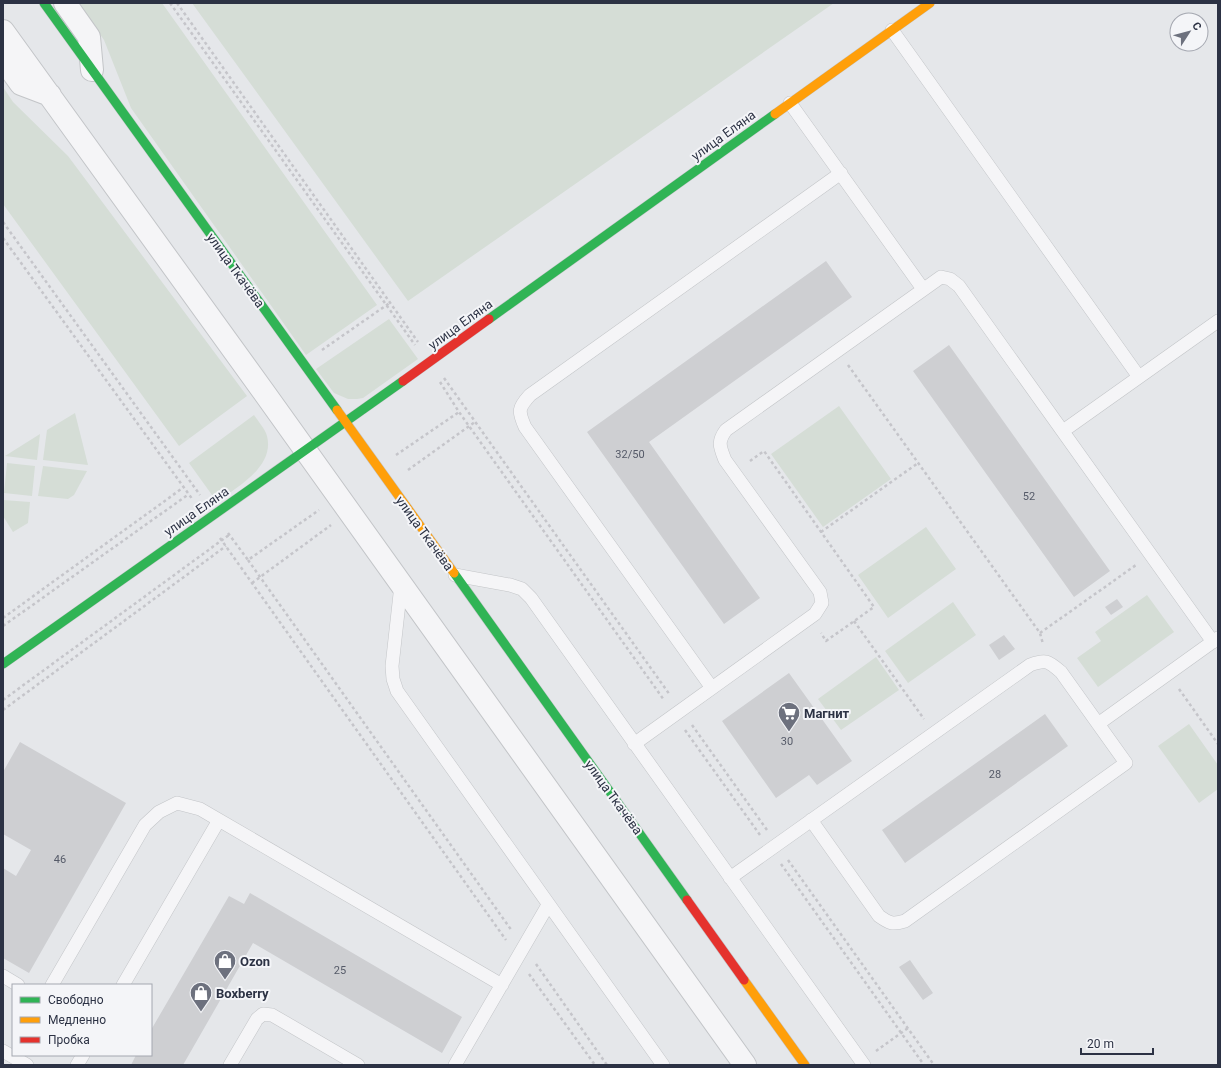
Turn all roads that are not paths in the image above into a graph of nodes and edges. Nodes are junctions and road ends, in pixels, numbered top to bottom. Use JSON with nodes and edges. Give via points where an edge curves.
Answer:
{"nodes":[{"id":1,"x":44,"y":3,"type":"edge"},
{"id":2,"x":65,"y":3,"type":"edge"},
{"id":3,"x":930,"y":3,"type":"edge"},
{"id":4,"x":3,"y":30,"type":"edge"},
{"id":5,"x":892,"y":30,"type":"junction"},
{"id":6,"x":3,"y":59,"type":"edge"},
{"id":7,"x":92,"y":70,"type":"junction"},
{"id":8,"x":50,"y":95,"type":"junction"},
{"id":9,"x":790,"y":103,"type":"junction"},
{"id":10,"x":841,"y":173,"type":"junction"},
{"id":11,"x":923,"y":289,"type":"junction"},
{"id":12,"x":1218,"y":320,"type":"edge"},
{"id":13,"x":1139,"y":377,"type":"junction"},
{"id":14,"x":345,"y":422,"type":"junction"},
{"id":15,"x":1063,"y":431,"type":"junction"},
{"id":16,"x":305,"y":449,"type":"junction"},
{"id":17,"x":455,"y":575,"type":"junction"},
{"id":18,"x":402,"y":584,"type":"junction"},
{"id":19,"x":1216,"y":640,"type":"edge"},
{"id":20,"x":3,"y":664,"type":"edge"},
{"id":21,"x":712,"y":688,"type":"junction"},
{"id":22,"x":1098,"y":724,"type":"junction"},
{"id":23,"x":634,"y":744,"type":"junction"},
{"id":24,"x":219,"y":820,"type":"junction"},
{"id":25,"x":811,"y":820,"type":"junction"},
{"id":26,"x":730,"y":878,"type":"junction"},
{"id":27,"x":548,"y":905,"type":"junction"},
{"id":28,"x":3,"y":976,"type":"edge"},
{"id":29,"x":16,"y":984,"type":"edge"},
{"id":30,"x":53,"y":984,"type":"edge"},
{"id":31,"x":124,"y":984,"type":"edge"},
{"id":32,"x":502,"y":985,"type":"junction"},
{"id":33,"x":14,"y":1056,"type":"edge"},
{"id":34,"x":82,"y":1056,"type":"edge"},
{"id":35,"x":233,"y":1064,"type":"edge"},
{"id":36,"x":27,"y":1065,"type":"edge"},
{"id":37,"x":77,"y":1065,"type":"edge"},
{"id":38,"x":358,"y":1065,"type":"edge"},
{"id":39,"x":456,"y":1065,"type":"edge"},
{"id":40,"x":663,"y":1065,"type":"edge"},
{"id":41,"x":745,"y":1065,"type":"edge"},
{"id":42,"x":805,"y":1065,"type":"edge"},
{"id":43,"x":864,"y":1065,"type":"edge"}],
"edges":[{"from":1,"to":7,"type":"street","name":"улица Ткачёва"},
{"from":2,"to":7,"type":"street","via":[[89,37]]},
{"from":3,"to":5,"type":"street","name":"улица Еляна"},
{"from":4,"to":8,"type":"street"},
{"from":5,"to":9,"type":"street","name":"улица Еляна"},
{"from":5,"to":13,"type":"lane"},
{"from":6,"to":8,"type":"street","via":[[21,84]]},
{"from":7,"to":14,"type":"street","name":"улица Ткачёва"},
{"from":8,"to":16,"type":"street"},
{"from":9,"to":10,"type":"lane"},
{"from":9,"to":14,"type":"street","name":"улица Еляна"},
{"from":10,"to":11,"type":"lane"},
{"from":10,"to":21,"type":"lane","via":[[530,395],[522,404],[520,415],[525,427]]},
{"from":11,"to":15,"type":"lane","via":[[941,277],[950,279],[959,286]]},
{"from":11,"to":21,"type":"lane","via":[[726,430],[721,437],[720,447],[725,460],[820,592],[822,603],[810,618]]},
{"from":12,"to":13,"type":"lane"},
{"from":13,"to":15,"type":"lane"},
{"from":14,"to":16,"type":"street","name":"улица Еляна"},
{"from":14,"to":17,"type":"street","name":"улица Ткачёва"},
{"from":15,"to":19,"type":"lane"},
{"from":16,"to":18,"type":"street"},
{"from":16,"to":20,"type":"street","name":"улица Еляна"},
{"from":17,"to":23,"type":"lane","via":[[522,589],[531,598]]},
{"from":17,"to":42,"type":"street","name":"улица Ткачёва"},
{"from":18,"to":27,"type":"lane","via":[[392,666],[397,691]]},
{"from":18,"to":41,"type":"street"},
{"from":19,"to":22,"type":"lane"},
{"from":21,"to":23,"type":"lane"},
{"from":22,"to":25,"type":"lane","via":[[1061,672],[1051,663],[1040,661],[1030,665]]},
{"from":22,"to":25,"type":"lane","via":[[1126,763],[905,921],[896,924],[887,922],[879,916]]},
{"from":23,"to":26,"type":"lane"},
{"from":24,"to":30,"type":"lane","via":[[200,809],[176,804],[159,812],[144,825]]},
{"from":24,"to":31,"type":"lane"},
{"from":24,"to":32,"type":"lane"},
{"from":25,"to":26,"type":"lane"},
{"from":26,"to":43,"type":"lane"},
{"from":27,"to":32,"type":"lane"},
{"from":27,"to":40,"type":"lane"},
{"from":28,"to":29,"type":"lane"},
{"from":32,"to":39,"type":"lane"},
{"from":33,"to":36,"type":"lane"},
{"from":34,"to":37,"type":"lane"},
{"from":35,"to":38,"type":"lane","via":[[256,1020],[263,1014],[272,1014]]}]}
